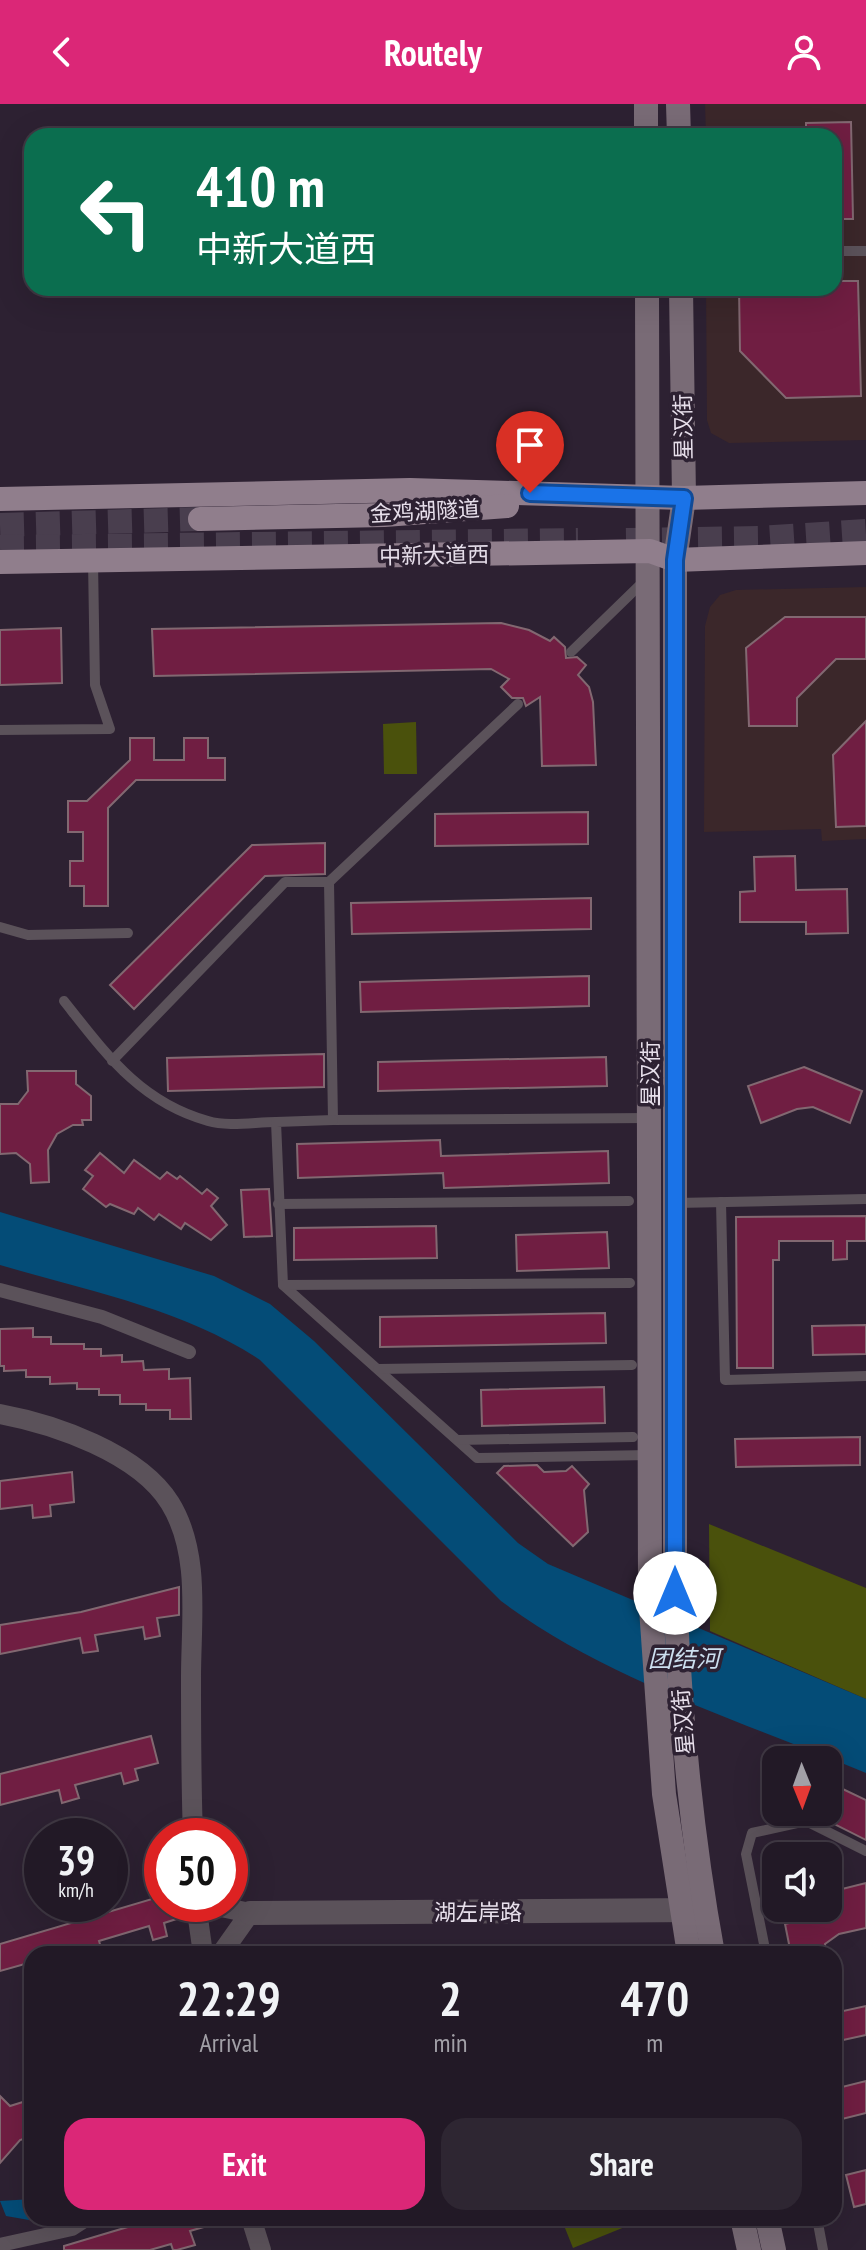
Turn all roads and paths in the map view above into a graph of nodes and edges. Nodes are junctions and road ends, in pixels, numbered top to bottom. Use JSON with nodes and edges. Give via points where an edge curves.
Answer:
{"nodes":[{"id":1,"x":646,"y":104,"type":"edge"},
{"id":2,"x":678,"y":104,"type":"edge"},
{"id":3,"x":646,"y":128,"type":"edge"},
{"id":4,"x":679,"y":128,"type":"edge"},
{"id":5,"x":842,"y":251,"type":"edge"},
{"id":6,"x":866,"y":251,"type":"edge"},
{"id":7,"x":647,"y":296,"type":"edge"},
{"id":8,"x":681,"y":296,"type":"edge"},
{"id":9,"x":866,"y":493,"type":"edge"},
{"id":10,"x":649,"y":497,"type":"junction"},
{"id":11,"x":684,"y":498,"type":"junction"},
{"id":12,"x":0,"y":499,"type":"edge"},
{"id":13,"x":200,"y":519,"type":"tunnel mouth"},
{"id":14,"x":650,"y":551,"type":"junction"},
{"id":15,"x":866,"y":553,"type":"edge"},
{"id":16,"x":675,"y":560,"type":"junction"},
{"id":17,"x":93,"y":561,"type":"junction"},
{"id":18,"x":0,"y":562,"type":"edge"},
{"id":19,"x":648,"y":578,"type":"junction"},
{"id":20,"x":571,"y":652,"type":"dead end"},
{"id":21,"x":518,"y":704,"type":"dead end"},
{"id":22,"x":0,"y":730,"type":"edge"},
{"id":23,"x":329,"y":882,"type":"junction"},
{"id":24,"x":0,"y":927,"type":"edge"},
{"id":25,"x":128,"y":933,"type":"dead end"},
{"id":26,"x":64,"y":1001,"type":"dead end"},
{"id":27,"x":112,"y":1061,"type":"junction"},
{"id":28,"x":650,"y":1118,"type":"junction"},
{"id":29,"x":333,"y":1120,"type":"junction"},
{"id":30,"x":276,"y":1122,"type":"junction"},
{"id":31,"x":866,"y":1199,"type":"edge"},
{"id":32,"x":629,"y":1201,"type":"dead end"},
{"id":33,"x":721,"y":1202,"type":"junction"},
{"id":34,"x":674,"y":1203,"type":"junction"},
{"id":35,"x":278,"y":1204,"type":"junction"},
{"id":36,"x":630,"y":1283,"type":"dead end"},
{"id":37,"x":283,"y":1285,"type":"junction"},
{"id":38,"x":0,"y":1290,"type":"edge"},
{"id":39,"x":189,"y":1352,"type":"dead end"},
{"id":40,"x":632,"y":1365,"type":"dead end"},
{"id":41,"x":378,"y":1369,"type":"junction"},
{"id":42,"x":866,"y":1376,"type":"edge"},
{"id":43,"x":0,"y":1414,"type":"edge"},
{"id":44,"x":633,"y":1437,"type":"dead end"},
{"id":45,"x":458,"y":1440,"type":"junction"},
{"id":46,"x":650,"y":1455,"type":"junction"},
{"id":47,"x":668,"y":1713,"type":"junction"},
{"id":48,"x":193,"y":1818,"type":"edge"},
{"id":49,"x":866,"y":1851,"type":"edge"},
{"id":50,"x":705,"y":1910,"type":"junction"},
{"id":51,"x":680,"y":1911,"type":"junction"},
{"id":52,"x":250,"y":1913,"type":"joint"},
{"id":53,"x":199,"y":1922,"type":"edge"},
{"id":54,"x":202,"y":1946,"type":"edge"},
{"id":55,"x":227,"y":1946,"type":"edge"},
{"id":56,"x":687,"y":1946,"type":"edge"},
{"id":57,"x":712,"y":1946,"type":"edge"},
{"id":58,"x":764,"y":1946,"type":"edge"},
{"id":59,"x":77,"y":2226,"type":"edge"},
{"id":60,"x":254,"y":2226,"type":"edge"},
{"id":61,"x":744,"y":2226,"type":"edge"},
{"id":62,"x":769,"y":2226,"type":"edge"},
{"id":63,"x":818,"y":2226,"type":"edge"},
{"id":64,"x":0,"y":2245,"type":"edge"},
{"id":65,"x":261,"y":2250,"type":"edge"},
{"id":66,"x":749,"y":2250,"type":"edge"},
{"id":67,"x":774,"y":2250,"type":"edge"},
{"id":68,"x":823,"y":2250,"type":"edge"}],
"edges":[{"from":1,"to":3,"type":"main road"},
{"from":2,"to":4,"type":"main road"},
{"from":5,"to":6,"type":"lane"},
{"from":7,"to":10,"type":"main road","name":"星汉街"},
{"from":8,"to":11,"type":"main road","name":"星汉街"},
{"from":9,"to":11,"type":"main road"},
{"from":10,"to":11,"type":"main road"},
{"from":10,"to":12,"type":"main road","via":[[410,490]]},
{"from":10,"to":13,"type":"main road","name":"金鸡湖隧道","via":[[384,515]]},
{"from":10,"to":14,"type":"main road","name":"星汉街"},
{"from":11,"to":16,"type":"main road","name":"星汉街"},
{"from":14,"to":16,"type":"main road","name":"中新大道西"},
{"from":14,"to":17,"type":"main road","name":"中新大道西"},
{"from":14,"to":19,"type":"main road","name":"星汉街"},
{"from":15,"to":16,"type":"main road","name":"中新大道西"},
{"from":16,"to":34,"type":"main road","name":"星汉街"},
{"from":17,"to":18,"type":"main road","name":"中新大道西"},
{"from":17,"to":22,"type":"lane","via":[[95,685],[110,729]]},
{"from":19,"to":20,"type":"lane"},
{"from":19,"to":28,"type":"main road","name":"星汉街"},
{"from":21,"to":23,"type":"lane"},
{"from":23,"to":27,"type":"lane","via":[[285,882]]},
{"from":23,"to":29,"type":"lane"},
{"from":24,"to":25,"type":"lane","via":[[28,935]]},
{"from":26,"to":27,"type":"lane"},
{"from":27,"to":30,"type":"lane","via":[[153,1099],[210,1122]]},
{"from":28,"to":29,"type":"lane"},
{"from":28,"to":46,"type":"main road","name":"星汉街"},
{"from":29,"to":30,"type":"lane"},
{"from":30,"to":35,"type":"lane"},
{"from":31,"to":33,"type":"lane"},
{"from":32,"to":35,"type":"lane"},
{"from":33,"to":34,"type":"lane"},
{"from":33,"to":42,"type":"lane","via":[[725,1380]]},
{"from":34,"to":47,"type":"main road","name":"星汉街","via":[[675,1593]]},
{"from":35,"to":37,"type":"lane"},
{"from":36,"to":37,"type":"lane"},
{"from":37,"to":41,"type":"lane"},
{"from":38,"to":39,"type":"street","via":[[102,1317]]},
{"from":40,"to":41,"type":"lane"},
{"from":41,"to":45,"type":"lane"},
{"from":43,"to":48,"type":"street","via":[[74,1433],[117,1456],[153,1484],[176,1513],[191,1583]]},
{"from":44,"to":45,"type":"lane"},
{"from":45,"to":46,"type":"lane","via":[[477,1458]]},
{"from":46,"to":47,"type":"main road","name":"星汉街","via":[[650,1594]]},
{"from":47,"to":50,"type":"main road","name":"星汉街"},
{"from":47,"to":51,"type":"main road","name":"星汉街"},
{"from":49,"to":58,"type":"lane","via":[[806,1821],[752,1833],[746,1854]]},
{"from":50,"to":51,"type":"street","name":"湖左岸路"},
{"from":50,"to":57,"type":"main road","name":"星汉街"},
{"from":51,"to":52,"type":"street","name":"湖左岸路"},
{"from":51,"to":56,"type":"main road","name":"星汉街"},
{"from":52,"to":55,"type":"street"},
{"from":53,"to":54,"type":"street"},
{"from":59,"to":64,"type":"street"},
{"from":60,"to":65,"type":"street"},
{"from":61,"to":66,"type":"main road"},
{"from":62,"to":67,"type":"main road"},
{"from":63,"to":68,"type":"lane"}]}
